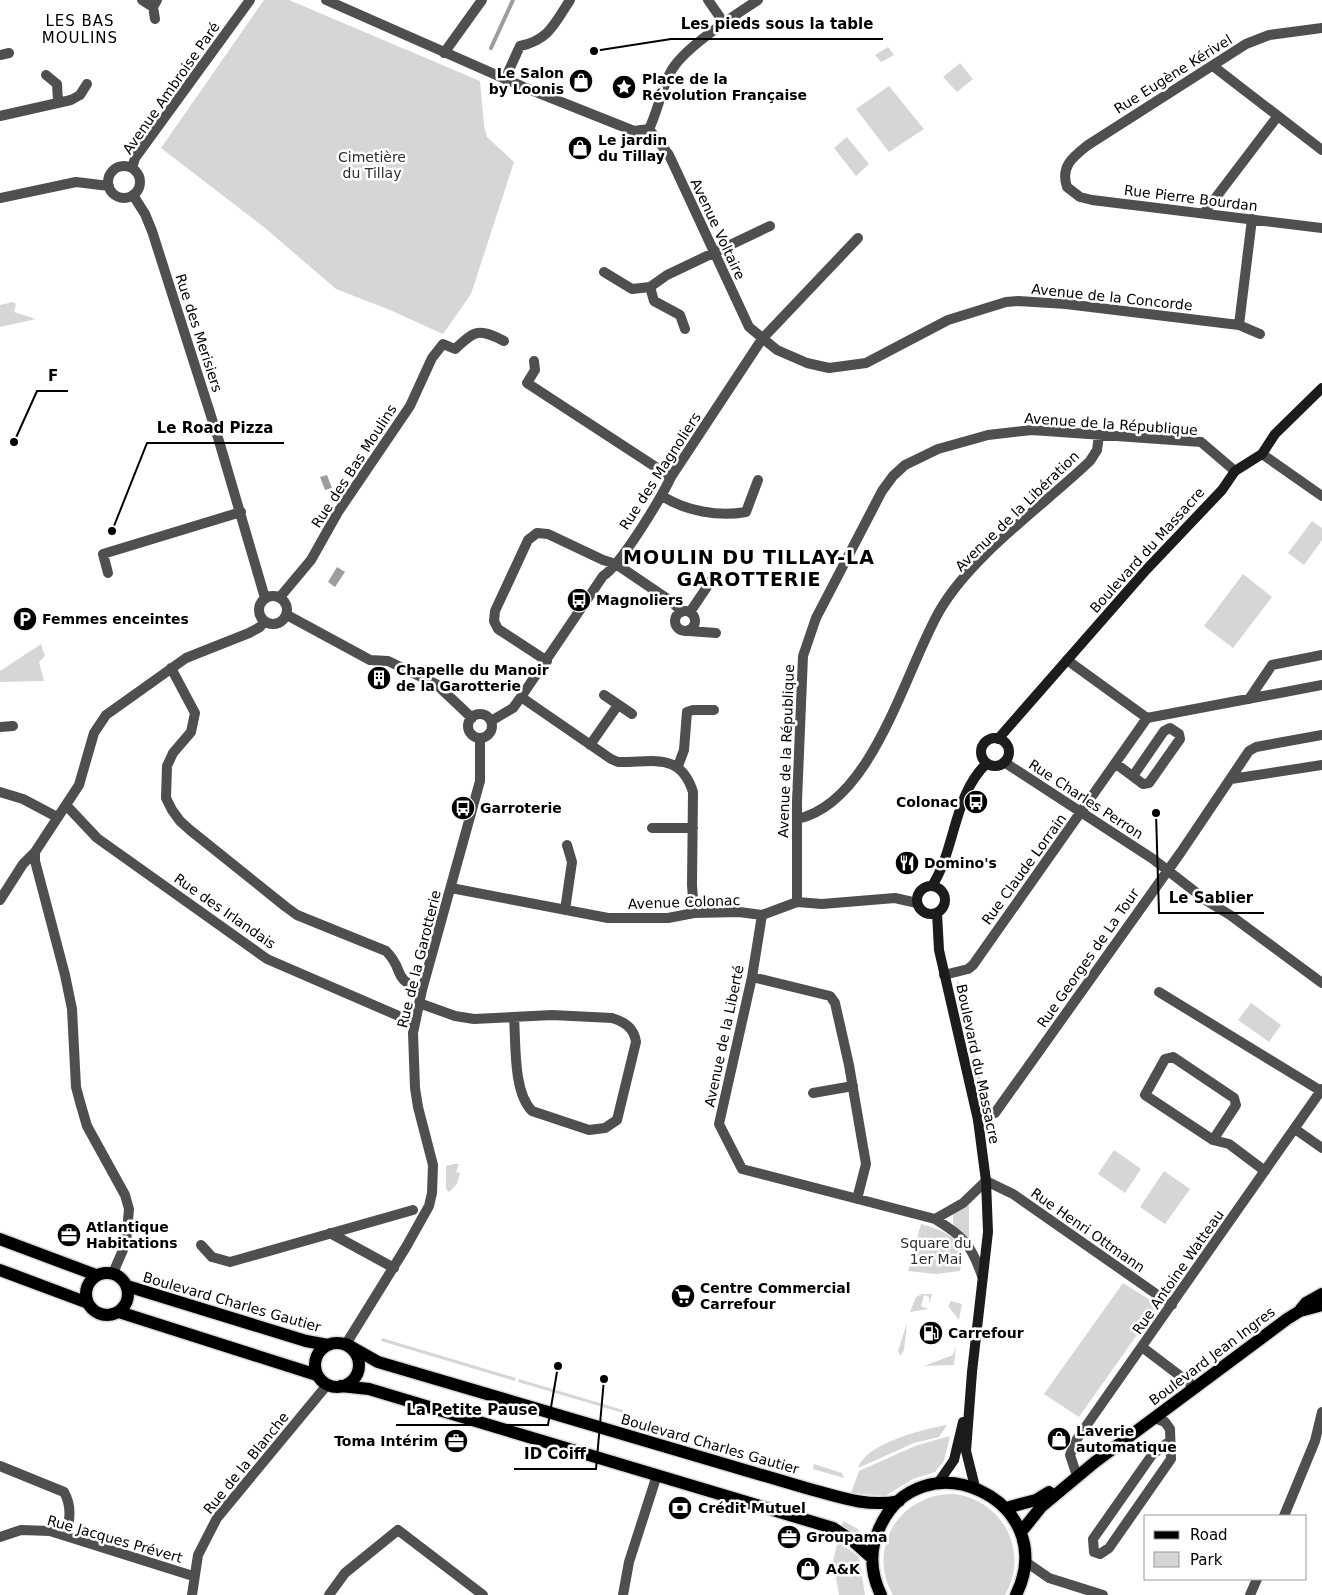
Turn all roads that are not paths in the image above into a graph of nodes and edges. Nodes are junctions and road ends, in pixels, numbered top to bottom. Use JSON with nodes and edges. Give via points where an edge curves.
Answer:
{"nodes":[{"id":1,"x":142,"y":0,"type":"edge"},
{"id":2,"x":250,"y":0,"type":"edge"},
{"id":3,"x":326,"y":0,"type":"edge"},
{"id":4,"x":482,"y":0,"type":"edge"},
{"id":5,"x":570,"y":0,"type":"edge"},
{"id":6,"x":708,"y":0,"type":"edge"},
{"id":7,"x":758,"y":0,"type":"edge"},
{"id":8,"x":155,"y":3,"type":"edge"},
{"id":9,"x":155,"y":19,"type":"dead end"},
{"id":10,"x":724,"y":23,"type":"junction"},
{"id":11,"x":1322,"y":28,"type":"edge"},
{"id":12,"x":444,"y":53,"type":"junction"},
{"id":13,"x":1213,"y":66,"type":"junction"},
{"id":14,"x":46,"y":75,"type":"dead end"},
{"id":15,"x":506,"y":79,"type":"junction"},
{"id":16,"x":87,"y":84,"type":"dead end"},
{"id":17,"x":58,"y":102,"type":"junction"},
{"id":18,"x":0,"y":116,"type":"edge"},
{"id":19,"x":1277,"y":117,"type":"junction"},
{"id":20,"x":649,"y":129,"type":"junction"},
{"id":21,"x":1322,"y":150,"type":"edge"},
{"id":22,"x":132,"y":168,"type":"junction"},
{"id":23,"x":1065,"y":181,"type":"joint"},
{"id":24,"x":109,"y":186,"type":"junction"},
{"id":25,"x":133,"y":195,"type":"junction"},
{"id":26,"x":0,"y":198,"type":"edge"},
{"id":27,"x":1204,"y":213,"type":"junction"},
{"id":28,"x":1252,"y":219,"type":"junction"},
{"id":29,"x":770,"y":226,"type":"dead end"},
{"id":30,"x":1322,"y":228,"type":"edge"},
{"id":31,"x":858,"y":238,"type":"dead end"},
{"id":32,"x":714,"y":253,"type":"junction"},
{"id":33,"x":604,"y":272,"type":"dead end"},
{"id":34,"x":650,"y":287,"type":"junction"},
{"id":35,"x":1240,"y":325,"type":"junction"},
{"id":36,"x":685,"y":329,"type":"dead end"},
{"id":37,"x":1260,"y":334,"type":"dead end"},
{"id":38,"x":762,"y":339,"type":"junction"},
{"id":39,"x":504,"y":341,"type":"dead end"},
{"id":40,"x":534,"y":361,"type":"dead end"},
{"id":41,"x":1322,"y":388,"type":"edge"},
{"id":42,"x":1099,"y":435,"type":"junction"},
{"id":43,"x":1262,"y":454,"type":"junction"},
{"id":44,"x":1235,"y":471,"type":"junction"},
{"id":45,"x":671,"y":477,"type":"junction"},
{"id":46,"x":758,"y":480,"type":"dead end"},
{"id":47,"x":662,"y":496,"type":"junction"},
{"id":48,"x":1322,"y":496,"type":"edge"},
{"id":49,"x":241,"y":512,"type":"junction"},
{"id":50,"x":616,"y":564,"type":"junction"},
{"id":51,"x":108,"y":573,"type":"dead end"},
{"id":52,"x":713,"y":578,"type":"dead end"},
{"id":53,"x":280,"y":597,"type":"junction"},
{"id":54,"x":265,"y":598,"type":"junction"},
{"id":55,"x":686,"y":612,"type":"junction"},
{"id":56,"x":287,"y":615,"type":"junction"},
{"id":57,"x":264,"y":622,"type":"junction"},
{"id":58,"x":689,"y":631,"type":"junction"},
{"id":59,"x":716,"y":633,"type":"dead end"},
{"id":60,"x":1322,"y":656,"type":"edge"},
{"id":61,"x":1067,"y":660,"type":"junction"},
{"id":62,"x":547,"y":661,"type":"junction"},
{"id":63,"x":171,"y":668,"type":"junction"},
{"id":64,"x":1322,"y":685,"type":"edge"},
{"id":65,"x":604,"y":695,"type":"dead end"},
{"id":66,"x":521,"y":697,"type":"junction"},
{"id":67,"x":1249,"y":699,"type":"junction"},
{"id":68,"x":618,"y":705,"type":"junction"},
{"id":69,"x":714,"y":710,"type":"dead end"},
{"id":70,"x":632,"y":714,"type":"dead end"},
{"id":71,"x":472,"y":718,"type":"junction"},
{"id":72,"x":1147,"y":718,"type":"junction"},
{"id":73,"x":491,"y":721,"type":"junction"},
{"id":74,"x":13,"y":726,"type":"dead end"},
{"id":75,"x":0,"y":727,"type":"edge"},
{"id":76,"x":1322,"y":735,"type":"edge"},
{"id":77,"x":480,"y":738,"type":"junction"},
{"id":78,"x":998,"y":739,"type":"junction"},
{"id":79,"x":590,"y":745,"type":"junction"},
{"id":80,"x":1004,"y":762,"type":"junction"},
{"id":81,"x":987,"y":764,"type":"junction"},
{"id":82,"x":1115,"y":764,"type":"junction"},
{"id":83,"x":1322,"y":765,"type":"edge"},
{"id":84,"x":678,"y":766,"type":"junction"},
{"id":85,"x":1133,"y":776,"type":"junction"},
{"id":86,"x":1231,"y":779,"type":"junction"},
{"id":87,"x":0,"y":792,"type":"edge"},
{"id":88,"x":66,"y":805,"type":"junction"},
{"id":89,"x":1081,"y":813,"type":"junction"},
{"id":90,"x":57,"y":818,"type":"junction"},
{"id":91,"x":797,"y":819,"type":"junction"},
{"id":92,"x":652,"y":828,"type":"dead end"},
{"id":93,"x":693,"y":828,"type":"junction"},
{"id":94,"x":567,"y":845,"type":"dead end"},
{"id":95,"x":35,"y":852,"type":"junction"},
{"id":96,"x":1167,"y":870,"type":"junction"},
{"id":97,"x":932,"y":886,"type":"junction"},
{"id":98,"x":451,"y":888,"type":"junction"},
{"id":99,"x":0,"y":900,"type":"edge"},
{"id":100,"x":797,"y":902,"type":"junction"},
{"id":101,"x":917,"y":904,"type":"junction"},
{"id":102,"x":565,"y":910,"type":"junction"},
{"id":103,"x":937,"y":912,"type":"junction"},
{"id":104,"x":694,"y":913,"type":"junction"},
{"id":105,"x":762,"y":915,"type":"junction"},
{"id":106,"x":944,"y":975,"type":"junction"},
{"id":107,"x":752,"y":977,"type":"junction"},
{"id":108,"x":1322,"y":983,"type":"edge"},
{"id":109,"x":422,"y":990,"type":"junction"},
{"id":110,"x":1159,"y":992,"type":"dead end"},
{"id":111,"x":419,"y":1003,"type":"junction"},
{"id":112,"x":514,"y":1017,"type":"junction"},
{"id":113,"x":415,"y":1023,"type":"junction"},
{"id":114,"x":853,"y":1086,"type":"junction"},
{"id":115,"x":1321,"y":1090,"type":"edge"},
{"id":116,"x":813,"y":1093,"type":"dead end"},
{"id":117,"x":978,"y":1120,"type":"junction"},
{"id":118,"x":1295,"y":1129,"type":"junction"},
{"id":119,"x":1213,"y":1140,"type":"junction"},
{"id":120,"x":1322,"y":1148,"type":"edge"},
{"id":121,"x":1265,"y":1171,"type":"junction"},
{"id":122,"x":986,"y":1181,"type":"junction"},
{"id":123,"x":857,"y":1199,"type":"junction"},
{"id":124,"x":413,"y":1210,"type":"dead end"},
{"id":125,"x":935,"y":1218,"type":"junction"},
{"id":126,"x":330,"y":1233,"type":"junction"},
{"id":127,"x":0,"y":1239,"type":"edge"},
{"id":128,"x":201,"y":1245,"type":"dead end"},
{"id":129,"x":394,"y":1268,"type":"junction"},
{"id":130,"x":0,"y":1270,"type":"edge"},
{"id":131,"x":113,"y":1273,"type":"junction"},
{"id":132,"x":96,"y":1275,"type":"junction"},
{"id":133,"x":982,"y":1276,"type":"junction"},
{"id":134,"x":127,"y":1286,"type":"junction"},
{"id":135,"x":1322,"y":1294,"type":"edge"},
{"id":136,"x":88,"y":1303,"type":"junction"},
{"id":137,"x":1172,"y":1305,"type":"junction"},
{"id":138,"x":1322,"y":1306,"type":"edge"},
{"id":139,"x":1300,"y":1311,"type":"junction"},
{"id":140,"x":119,"y":1312,"type":"junction"},
{"id":141,"x":346,"y":1344,"type":"junction"},
{"id":142,"x":328,"y":1345,"type":"junction"},
{"id":143,"x":1142,"y":1347,"type":"junction"},
{"id":144,"x":972,"y":1372,"type":"junction"},
{"id":145,"x":317,"y":1375,"type":"junction"},
{"id":146,"x":327,"y":1384,"type":"junction"},
{"id":147,"x":341,"y":1386,"type":"junction"},
{"id":148,"x":1196,"y":1388,"type":"junction"},
{"id":149,"x":1322,"y":1412,"type":"edge"},
{"id":150,"x":1155,"y":1418,"type":"junction"},
{"id":151,"x":1170,"y":1441,"type":"junction"},
{"id":152,"x":1095,"y":1462,"type":"junction"},
{"id":153,"x":1,"y":1466,"type":"edge"},
{"id":154,"x":1076,"y":1473,"type":"junction"},
{"id":155,"x":657,"y":1475,"type":"junction"},
{"id":156,"x":938,"y":1484,"type":"junction"},
{"id":157,"x":974,"y":1487,"type":"junction"},
{"id":158,"x":899,"y":1501,"type":"junction"},
{"id":159,"x":1006,"y":1508,"type":"junction"},
{"id":160,"x":1284,"y":1515,"type":"edge"},
{"id":161,"x":1021,"y":1532,"type":"junction"},
{"id":162,"x":66,"y":1536,"type":"junction"},
{"id":163,"x":0,"y":1537,"type":"edge"},
{"id":164,"x":872,"y":1558,"type":"junction"},
{"id":165,"x":1026,"y":1562,"type":"junction"},
{"id":166,"x":193,"y":1576,"type":"junction"},
{"id":167,"x":1257,"y":1580,"type":"edge"},
{"id":168,"x":192,"y":1595,"type":"edge"},
{"id":169,"x":329,"y":1595,"type":"edge"},
{"id":170,"x":483,"y":1595,"type":"edge"},
{"id":171,"x":623,"y":1595,"type":"edge"},
{"id":172,"x":881,"y":1595,"type":"edge"},
{"id":173,"x":1016,"y":1595,"type":"edge"},
{"id":174,"x":1103,"y":1595,"type":"edge"},
{"id":175,"x":1250,"y":1595,"type":"edge"}],
"edges":[{"from":1,"to":8,"type":"street"},
{"from":2,"to":22,"type":"street","name":"Avenue Ambroise Paré","via":[[142,148]]},
{"from":3,"to":12,"type":"street"},
{"from":4,"to":12,"type":"street"},
{"from":5,"to":15,"type":"street","via":[[548,35],[532,44],[520,46]]},
{"from":6,"to":10,"type":"street"},
{"from":7,"to":10,"type":"street"},
{"from":8,"to":9,"type":"street"},
{"from":10,"to":20,"type":"street","via":[[672,68]]},
{"from":11,"to":13,"type":"street","name":"Rue Eugène Kérivel","via":[[1269,35],[1246,44]]},
{"from":12,"to":15,"type":"street"},
{"from":13,"to":19,"type":"street"},
{"from":13,"to":23,"type":"street","name":"Rue Eugène Kérivel","via":[[1088,144],[1071,158],[1064,170]]},
{"from":14,"to":17,"type":"street","via":[[56,84]]},
{"from":15,"to":20,"type":"street","via":[[634,131]]},
{"from":16,"to":17,"type":"street","via":[[80,95]]},
{"from":17,"to":18,"type":"street"},
{"from":19,"to":21,"type":"street"},
{"from":19,"to":27,"type":"street"},
{"from":20,"to":32,"type":"street","name":"Avenue Voltaire","via":[[669,155]]},
{"from":22,"to":24,"type":"street","via":[[116,168],[109,176]]},
{"from":22,"to":25,"type":"street","via":[[140,183]]},
{"from":23,"to":27,"type":"street","name":"Rue Pierre Bourdan","via":[[1073,193],[1092,200]]},
{"from":24,"to":25,"type":"street","via":[[119,197]]},
{"from":24,"to":26,"type":"street","via":[[76,182]]},
{"from":25,"to":49,"type":"street","name":"Rue des Merisiers","via":[[152,231]]},
{"from":27,"to":28,"type":"street","name":"Rue Pierre Bourdan"},
{"from":28,"to":30,"type":"street","name":"Rue Pierre Bourdan"},
{"from":28,"to":35,"type":"street"},
{"from":29,"to":32,"type":"street"},
{"from":31,"to":38,"type":"street","name":"Rue des Magnoliers"},
{"from":32,"to":34,"type":"street","via":[[666,275]]},
{"from":32,"to":38,"type":"street","name":"Avenue Voltaire","via":[[749,327]]},
{"from":33,"to":34,"type":"street","via":[[632,289]]},
{"from":34,"to":36,"type":"street","via":[[654,301],[680,315]]},
{"from":35,"to":37,"type":"street","name":"Avenue de la Concorde"},
{"from":35,"to":38,"type":"street","name":"Avenue de la Concorde","via":[[1066,304],[1006,302],[948,320],[866,363],[829,368],[807,363],[777,350]]},
{"from":38,"to":45,"type":"street","name":"Rue des Magnoliers"},
{"from":39,"to":53,"type":"street","name":"Rue des Bas Moulins","via":[[487,332],[477,332],[455,349],[443,344],[432,358],[410,406],[338,512],[310,560]]},
{"from":40,"to":45,"type":"street","via":[[535,370],[527,383]]},
{"from":41,"to":43,"type":"main road","name":"Boulevard du Massacre","via":[[1275,434]]},
{"from":42,"to":44,"type":"street","name":"Avenue de la République","via":[[1201,442]]},
{"from":42,"to":91,"type":"street","name":"Avenue de la Libération","via":[[1097,450],[1090,461],[982,558],[941,608],[884,732],[864,765],[822,811]]},
{"from":42,"to":91,"type":"street","name":"Avenue de la République","via":[[1032,430],[988,435],[922,456],[893,476],[882,491],[806,643],[801,674]]},
{"from":43,"to":44,"type":"main road","name":"Boulevard du Massacre"},
{"from":43,"to":48,"type":"street"},
{"from":44,"to":61,"type":"main road","name":"Boulevard du Massacre","via":[[1222,490]]},
{"from":45,"to":47,"type":"street","name":"Rue des Magnoliers"},
{"from":46,"to":47,"type":"street","via":[[746,512],[728,516],[678,506]]},
{"from":47,"to":50,"type":"street","name":"Rue des Magnoliers"},
{"from":49,"to":51,"type":"street","via":[[103,554]]},
{"from":49,"to":54,"type":"street","name":"Rue des Merisiers"},
{"from":50,"to":55,"type":"street"},
{"from":50,"to":62,"type":"street","name":"Rue des Magnoliers","via":[[603,576]]},
{"from":50,"to":62,"type":"street","via":[[548,534],[537,533],[528,540],[495,611],[494,621],[498,629]]},
{"from":52,"to":55,"type":"street"},
{"from":53,"to":54,"type":"street"},
{"from":53,"to":56,"type":"street","via":[[286,603]]},
{"from":54,"to":57,"type":"street","via":[[258,609]]},
{"from":55,"to":58,"type":"street","via":[[696,622]]},
{"from":55,"to":58,"type":"street","via":[[676,617],[676,625],[682,631]]},
{"from":56,"to":57,"type":"street","via":[[277,624]]},
{"from":56,"to":71,"type":"street","via":[[370,660],[388,661],[436,684]]},
{"from":57,"to":63,"type":"street"},
{"from":58,"to":59,"type":"street"},
{"from":60,"to":67,"type":"street","via":[[1272,665]]},
{"from":61,"to":72,"type":"street"},
{"from":61,"to":78,"type":"main road","name":"Boulevard du Massacre"},
{"from":62,"to":66,"type":"street","name":"Rue des Magnoliers"},
{"from":63,"to":88,"type":"street","via":[[106,716],[94,733],[79,785]]},
{"from":63,"to":109,"type":"street","via":[[195,713],[191,732],[173,753],[167,766],[166,798],[172,810],[185,826],[286,908],[386,952],[396,961],[400,978]]},
{"from":64,"to":67,"type":"street"},
{"from":65,"to":68,"type":"street"},
{"from":66,"to":73,"type":"street","name":"Rue des Magnoliers","via":[[513,708]]},
{"from":66,"to":79,"type":"street"},
{"from":67,"to":72,"type":"street"},
{"from":68,"to":70,"type":"street"},
{"from":68,"to":79,"type":"street"},
{"from":69,"to":84,"type":"street","via":[[687,712],[684,750]]},
{"from":71,"to":73,"type":"street","via":[[482,715]]},
{"from":71,"to":77,"type":"street","via":[[470,732]]},
{"from":72,"to":82,"type":"street","name":"Rue Claude Lorrain"},
{"from":73,"to":77,"type":"street","via":[[490,732]]},
{"from":74,"to":75,"type":"street"},
{"from":76,"to":86,"type":"street","name":"Rue Georges de La Tour","via":[[1256,747],[1249,751]]},
{"from":77,"to":98,"type":"street","name":"Rue de la Garotterie","via":[[480,781]]},
{"from":78,"to":80,"type":"main road","via":[[1008,749]]},
{"from":78,"to":81,"type":"main road","via":[[987,740],[981,748],[982,758]]},
{"from":79,"to":84,"type":"street","via":[[618,762],[663,762]]},
{"from":80,"to":81,"type":"main road","via":[[995,766]]},
{"from":80,"to":89,"type":"street","name":"Rue Charles Perron"},
{"from":81,"to":97,"type":"main road","via":[[977,773],[961,806],[942,868]]},
{"from":82,"to":85,"type":"street"},
{"from":82,"to":89,"type":"street","name":"Rue Claude Lorrain"},
{"from":83,"to":86,"type":"street"},
{"from":84,"to":93,"type":"street","via":[[689,778],[693,792]]},
{"from":85,"to":85,"type":"street","via":[[1143,784],[1149,782],[1180,739],[1179,734],[1170,728],[1164,731]]},
{"from":86,"to":96,"type":"street","name":"Rue Georges de La Tour"},
{"from":87,"to":90,"type":"street","via":[[23,798]]},
{"from":88,"to":90,"type":"street"},
{"from":88,"to":113,"type":"street","name":"Rue des Irlandais","via":[[97,838],[267,959]]},
{"from":89,"to":96,"type":"street","name":"Rue Charles Perron"},
{"from":89,"to":106,"type":"street","name":"Rue Claude Lorrain","via":[[973,965]]},
{"from":90,"to":95,"type":"street"},
{"from":91,"to":100,"type":"street","name":"Avenue de la République"},
{"from":92,"to":93,"type":"street"},
{"from":93,"to":104,"type":"street"},
{"from":94,"to":102,"type":"street","via":[[572,862]]},
{"from":95,"to":99,"type":"street","via":[[22,864]]},
{"from":95,"to":131,"type":"street","via":[[72,1009],[76,1087],[87,1126],[125,1195],[129,1209],[126,1243]]},
{"from":96,"to":108,"type":"street","name":"Rue Charles Perron"},
{"from":96,"to":117,"type":"street","name":"Rue Georges de La Tour","via":[[996,1113]]},
{"from":97,"to":101,"type":"main road","via":[[920,891]]},
{"from":97,"to":103,"type":"main road","via":[[944,895],[945,903]]},
{"from":98,"to":102,"type":"street","name":"Avenue Colonac"},
{"from":98,"to":109,"type":"street","name":"Rue de la Garotterie"},
{"from":100,"to":101,"type":"street","name":"Avenue Colonac","via":[[822,904],[895,898]]},
{"from":100,"to":105,"type":"street","name":"Avenue Colonac"},
{"from":101,"to":103,"type":"main road","via":[[925,913]]},
{"from":102,"to":104,"type":"street","name":"Avenue Colonac","via":[[618,918],[668,918]]},
{"from":103,"to":106,"type":"main road","name":"Boulevard du Massacre","via":[[936,931]]},
{"from":104,"to":105,"type":"street","name":"Avenue Colonac"},
{"from":105,"to":107,"type":"street","name":"Avenue de la Liberté"},
{"from":106,"to":117,"type":"main road","name":"Boulevard du Massacre"},
{"from":107,"to":114,"type":"street","via":[[830,996],[836,1003]]},
{"from":107,"to":123,"type":"street","name":"Avenue de la Liberté","via":[[719,1124],[742,1169]]},
{"from":109,"to":111,"type":"street","name":"Rue de la Garotterie"},
{"from":110,"to":115,"type":"street"},
{"from":111,"to":112,"type":"street","via":[[456,1016]]},
{"from":111,"to":113,"type":"street","name":"Rue de la Garotterie"},
{"from":112,"to":112,"type":"street","via":[[612,1018],[629,1026],[636,1042],[617,1120],[605,1128],[589,1130],[532,1111],[520,1090]]},
{"from":113,"to":129,"type":"street","name":"Rue de la Garotterie","via":[[415,1088],[432,1158],[432,1193],[424,1216]]},
{"from":114,"to":116,"type":"street"},
{"from":114,"to":123,"type":"street","via":[[866,1164]]},
{"from":115,"to":118,"type":"street","name":"Rue Antoine Watteau"},
{"from":117,"to":122,"type":"main road","name":"Boulevard du Massacre"},
{"from":118,"to":120,"type":"street"},
{"from":118,"to":121,"type":"street","name":"Rue Antoine Watteau"},
{"from":119,"to":119,"type":"street","via":[[1236,1105],[1234,1098],[1173,1057],[1165,1059],[1145,1095]]},
{"from":119,"to":121,"type":"street","via":[[1229,1144]]},
{"from":121,"to":137,"type":"street","name":"Rue Antoine Watteau"},
{"from":122,"to":125,"type":"street","via":[[963,1202]]},
{"from":122,"to":133,"type":"main road","name":"Boulevard du Massacre","via":[[988,1232]]},
{"from":122,"to":137,"type":"street","name":"Rue Henri Ottmann","via":[[1018,1198]]},
{"from":123,"to":125,"type":"street","name":"Avenue de la Liberté"},
{"from":124,"to":126,"type":"street"},
{"from":125,"to":133,"type":"street","name":"Avenue de la Liberté","via":[[954,1230],[970,1247]]},
{"from":126,"to":128,"type":"street","via":[[230,1262],[212,1257]]},
{"from":126,"to":129,"type":"street"},
{"from":127,"to":132,"type":"main road"},
{"from":129,"to":141,"type":"street","name":"Rue de la Garotterie"},
{"from":130,"to":136,"type":"main road"},
{"from":131,"to":132,"type":"main road"},
{"from":131,"to":134,"type":"main road"},
{"from":132,"to":136,"type":"main road","via":[[87,1287]]},
{"from":133,"to":144,"type":"main road","name":"Boulevard du Massacre"},
{"from":134,"to":140,"type":"main road","via":[[128,1301]]},
{"from":134,"to":142,"type":"main road","name":"Boulevard Charles Gautier"},
{"from":135,"to":139,"type":"main road","name":"Boulevard Jean Ingres","via":[[1306,1303]]},
{"from":136,"to":140,"type":"main road","via":[[98,1314]]},
{"from":137,"to":143,"type":"street","name":"Rue Antoine Watteau"},
{"from":138,"to":139,"type":"main road","name":"Boulevard Jean Ingres"},
{"from":139,"to":148,"type":"main road","name":"Boulevard Jean Ingres"},
{"from":140,"to":145,"type":"main road"},
{"from":141,"to":142,"type":"main road"},
{"from":141,"to":147,"type":"main road","via":[[355,1352],[359,1368],[355,1378]]},
{"from":141,"to":158,"type":"main road","name":"Boulevard Charles Gautier","via":[[378,1362],[806,1488],[854,1501]]},
{"from":142,"to":145,"type":"main road","via":[[316,1358]]},
{"from":143,"to":148,"type":"street"},
{"from":143,"to":154,"type":"street","name":"Rue Antoine Watteau","via":[[1075,1443],[1070,1455]]},
{"from":144,"to":156,"type":"main road","name":"Boulevard du Massacre","via":[[958,1450]]},
{"from":144,"to":157,"type":"main road","name":"Boulevard du Massacre","via":[[966,1451]]},
{"from":145,"to":146,"type":"main road"},
{"from":146,"to":147,"type":"main road"},
{"from":146,"to":166,"type":"street","name":"Rue de la Blanche","via":[[226,1505],[198,1555]]},
{"from":147,"to":155,"type":"main road","via":[[369,1389]]},
{"from":148,"to":150,"type":"main road","name":"Boulevard Jean Ingres"},
{"from":149,"to":160,"type":"street"},
{"from":150,"to":151,"type":"street","via":[[1165,1422],[1170,1430]]},
{"from":150,"to":152,"type":"main road","name":"Boulevard Jean Ingres"},
{"from":151,"to":151,"type":"street","via":[[1152,1454],[1093,1539],[1094,1552],[1100,1554],[1109,1548],[1171,1459]]},
{"from":152,"to":154,"type":"main road","name":"Boulevard Jean Ingres"},
{"from":152,"to":161,"type":"main road","name":"Boulevard Jean Ingres","via":[[1041,1507]]},
{"from":153,"to":162,"type":"street","via":[[64,1492],[70,1521]]},
{"from":154,"to":159,"type":"main road","name":"Boulevard Jean Ingres","via":[[1036,1500]]},
{"from":155,"to":164,"type":"main road","via":[[833,1528],[853,1540]]},
{"from":155,"to":171,"type":"street"},
{"from":156,"to":157,"type":"main road"},
{"from":156,"to":158,"type":"main road","via":[[920,1488]]},
{"from":157,"to":159,"type":"main road"},
{"from":158,"to":164,"type":"main road","via":[[879,1527]]},
{"from":159,"to":161,"type":"main road"},
{"from":161,"to":165,"type":"main road"},
{"from":162,"to":163,"type":"street","name":"Rue Jacques Prévert","via":[[29,1530]]},
{"from":162,"to":166,"type":"street","name":"Rue Jacques Prévert"},
{"from":164,"to":172,"type":"main road"},
{"from":165,"to":173,"type":"main road"},
{"from":165,"to":174,"type":"street","via":[[1049,1578]]},
{"from":166,"to":168,"type":"street","name":"Rue de la Blanche"},
{"from":167,"to":175,"type":"street"},
{"from":169,"to":170,"type":"street","via":[[345,1573],[398,1530]]}]}
